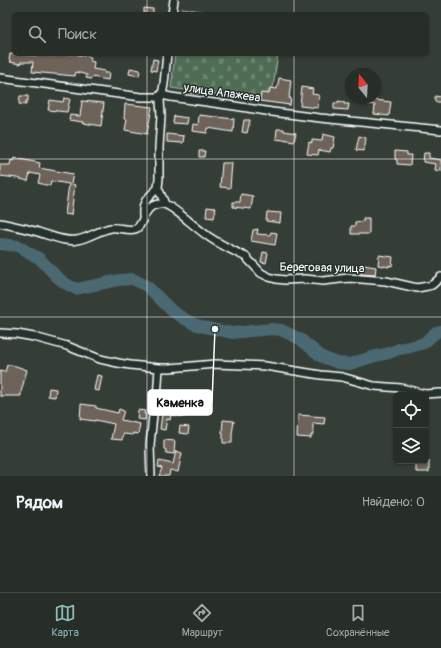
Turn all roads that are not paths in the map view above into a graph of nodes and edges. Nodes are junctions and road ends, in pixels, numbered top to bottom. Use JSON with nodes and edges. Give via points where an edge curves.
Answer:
{"nodes":[{"id":1,"x":174,"y":0,"type":"edge"},
{"id":2,"x":172,"y":12,"type":"edge"},
{"id":3,"x":167,"y":56,"type":"edge"},
{"id":4,"x":0,"y":78,"type":"edge"},
{"id":5,"x":162,"y":95,"type":"junction"},
{"id":6,"x":441,"y":130,"type":"edge"},
{"id":7,"x":158,"y":188,"type":"junction"},
{"id":8,"x":165,"y":204,"type":"junction"},
{"id":9,"x":143,"y":217,"type":"junction"},
{"id":10,"x":0,"y":223,"type":"edge"},
{"id":11,"x":441,"y":277,"type":"edge"},
{"id":12,"x":0,"y":334,"type":"edge"},
{"id":13,"x":159,"y":368,"type":"junction"},
{"id":14,"x":441,"y":393,"type":"edge"},
{"id":15,"x":151,"y":476,"type":"edge"}],
"edges":[{"from":1,"to":2,"type":"street"},
{"from":3,"to":5,"type":"street"},
{"from":4,"to":5,"type":"street","name":"улица Апажева","via":[[141,97]]},
{"from":5,"to":6,"type":"street","name":"улица Апажева","via":[[272,112]]},
{"from":5,"to":7,"type":"street"},
{"from":7,"to":8,"type":"street"},
{"from":7,"to":9,"type":"street","via":[[145,202]]},
{"from":8,"to":9,"type":"street","via":[[152,206]]},
{"from":8,"to":11,"type":"street","name":"Береговая улица","via":[[208,236],[246,257],[263,275],[276,279],[322,281],[349,278],[386,281],[418,288],[432,285]]},
{"from":9,"to":10,"type":"street","via":[[140,224],[133,229],[112,228],[71,241]]},
{"from":12,"to":13,"type":"street","via":[[17,334],[44,340],[118,364]]},
{"from":13,"to":14,"type":"street","via":[[216,364],[265,366],[342,377],[374,386],[401,388],[425,394]]},
{"from":13,"to":15,"type":"street","via":[[150,445]]}]}
